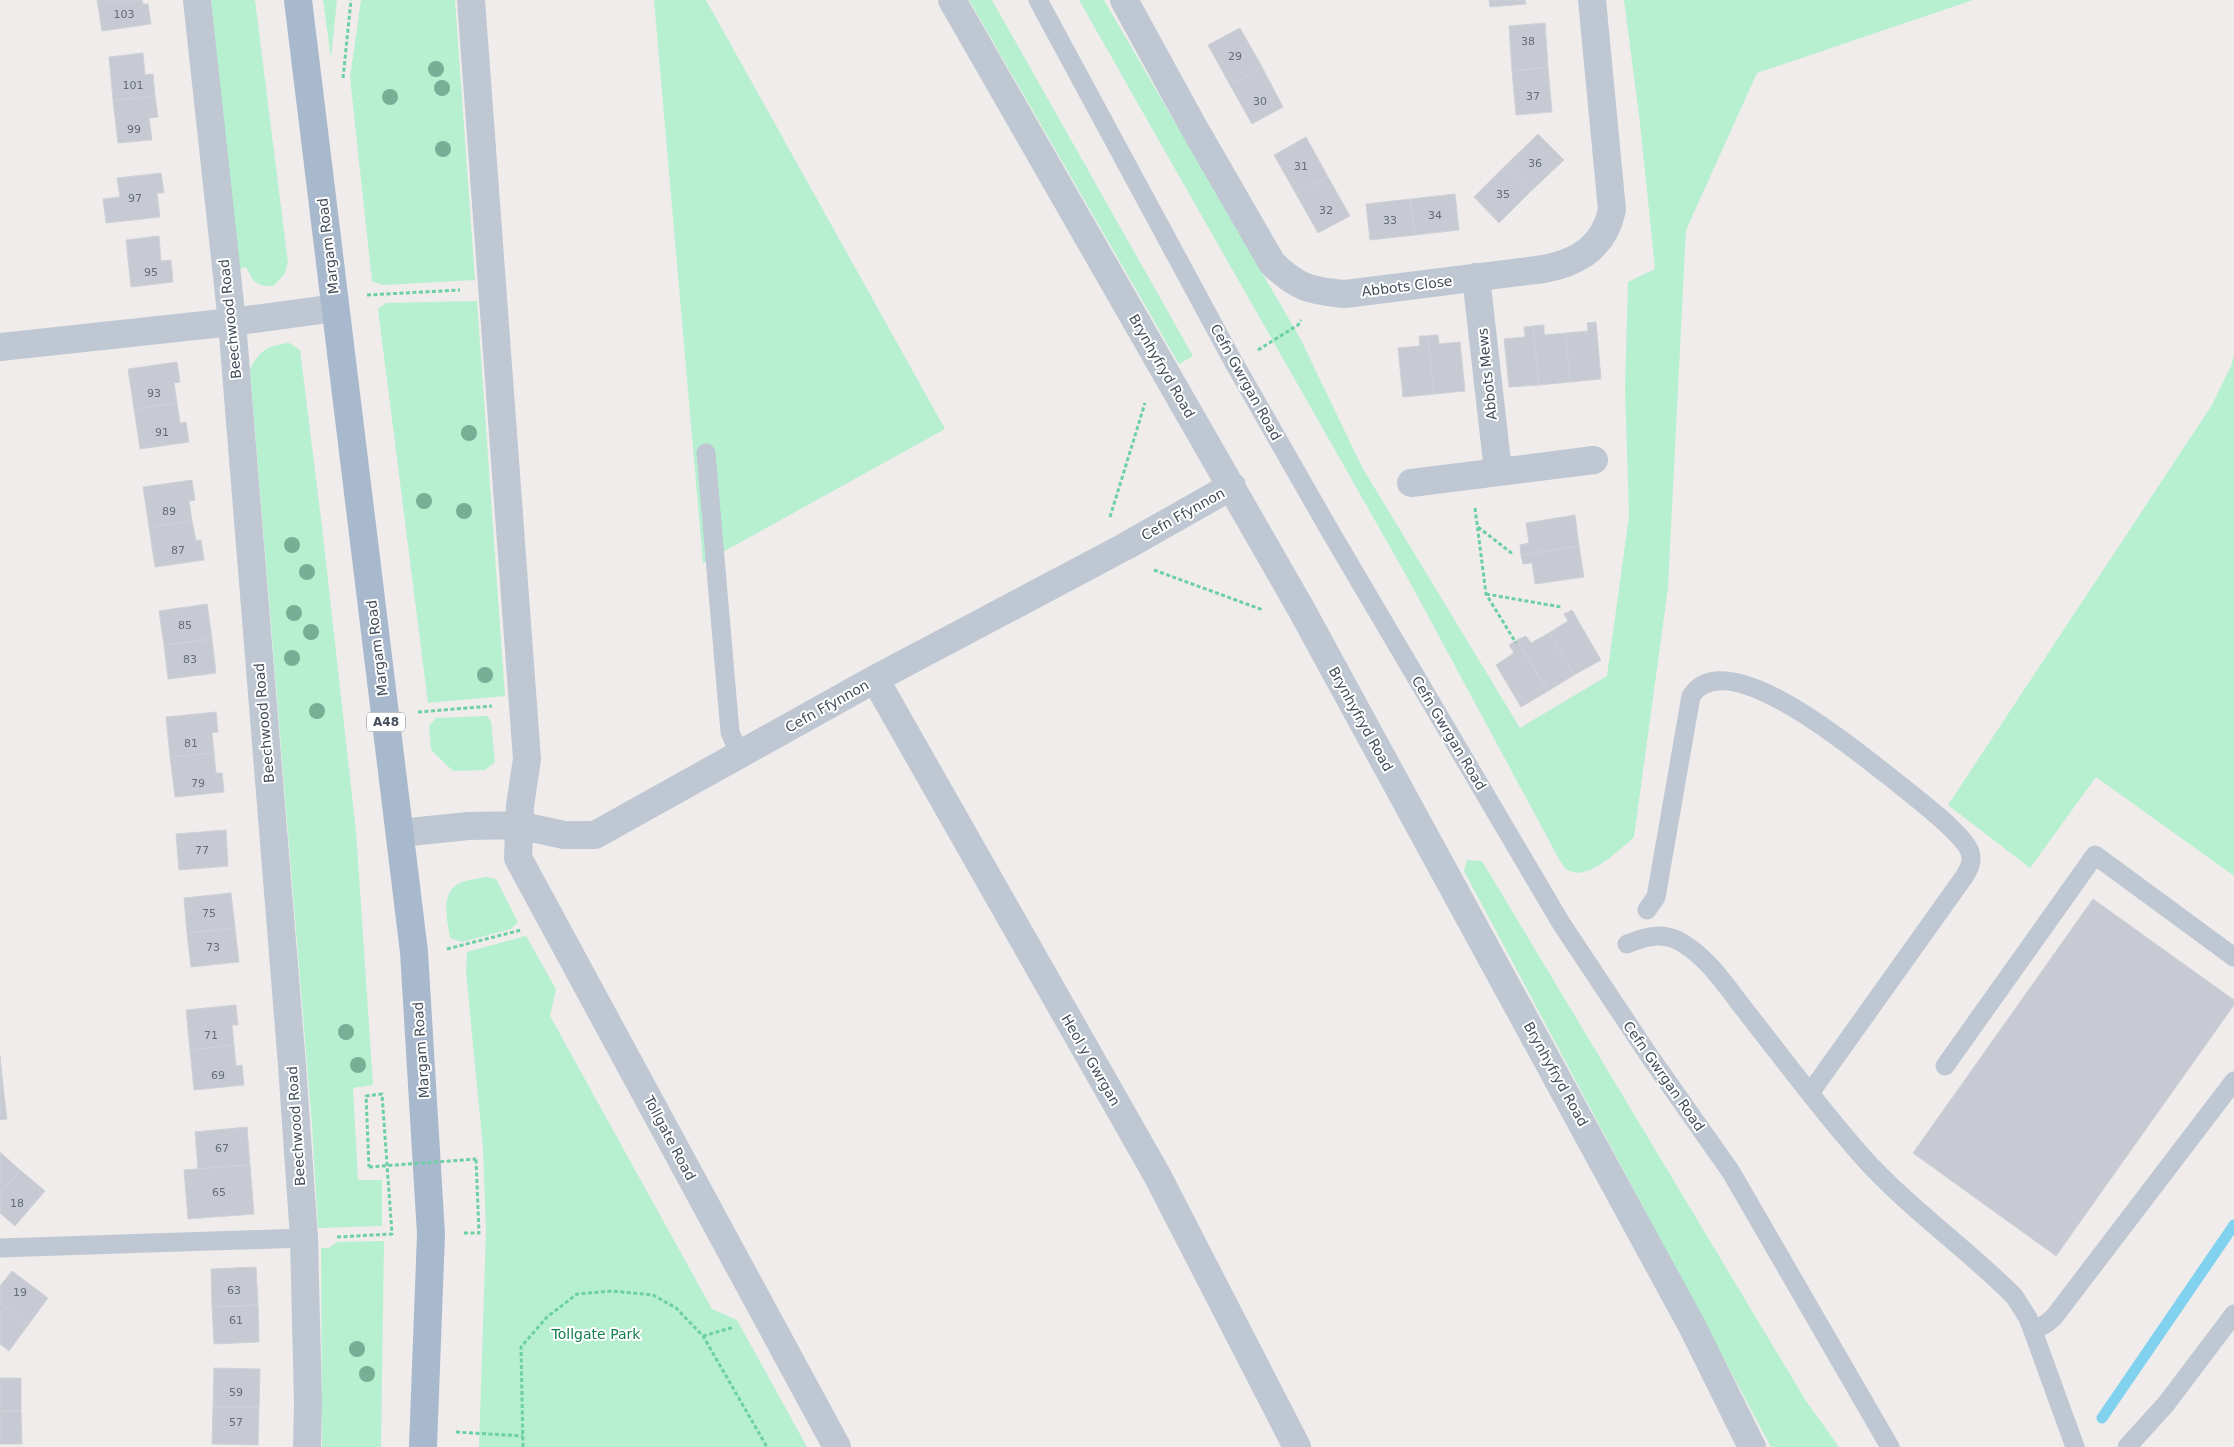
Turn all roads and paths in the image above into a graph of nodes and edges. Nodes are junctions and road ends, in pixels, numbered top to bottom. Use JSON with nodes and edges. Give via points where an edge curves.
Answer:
{"nodes":[{"id":1,"x":197,"y":0,"type":"edge"},
{"id":2,"x":298,"y":0,"type":"edge"},
{"id":3,"x":471,"y":0,"type":"edge"},
{"id":4,"x":952,"y":0,"type":"edge"},
{"id":5,"x":1038,"y":0,"type":"edge"},
{"id":6,"x":1124,"y":0,"type":"edge"},
{"id":7,"x":1592,"y":0,"type":"edge"},
{"id":8,"x":1476,"y":277,"type":"junction"},
{"id":9,"x":491,"y":288,"type":"junction"},
{"id":10,"x":334,"y":302,"type":"junction"},
{"id":11,"x":232,"y":322,"type":"junction"},
{"id":12,"x":0,"y":347,"type":"edge"},
{"id":13,"x":706,"y":453,"type":"dead end"},
{"id":14,"x":1594,"y":460,"type":"dead end"},
{"id":15,"x":1498,"y":471,"type":"junction"},
{"id":16,"x":1471,"y":475,"type":"junction"},
{"id":17,"x":1410,"y":483,"type":"dead end"},
{"id":18,"x":1232,"y":486,"type":"junction"},
{"id":19,"x":1477,"y":526,"type":"junction"},
{"id":20,"x":1514,"y":555,"type":"dead end"},
{"id":21,"x":1486,"y":594,"type":"junction"},
{"id":22,"x":1561,"y":608,"type":"dead end"},
{"id":23,"x":1516,"y":643,"type":"dead end"},
{"id":24,"x":875,"y":679,"type":"junction"},
{"id":25,"x":522,"y":703,"type":"junction"},
{"id":26,"x":385,"y":715,"type":"junction"},
{"id":27,"x":739,"y":754,"type":"junction"},
{"id":28,"x":518,"y":825,"type":"junction"},
{"id":29,"x":400,"y":833,"type":"junction"},
{"id":30,"x":1647,"y":910,"type":"dead end"},
{"id":31,"x":549,"y":915,"type":"junction"},
{"id":32,"x":1627,"y":944,"type":"dead end"},
{"id":33,"x":414,"y":952,"type":"junction"},
{"id":34,"x":2234,"y":956,"type":"edge"},
{"id":35,"x":1945,"y":1066,"type":"dead end"},
{"id":36,"x":2234,"y":1081,"type":"edge"},
{"id":37,"x":1810,"y":1093,"type":"junction"},
{"id":38,"x":479,"y":1233,"type":"dead end"},
{"id":39,"x":304,"y":1238,"type":"junction"},
{"id":40,"x":0,"y":1248,"type":"edge"},
{"id":41,"x":2234,"y":1314,"type":"edge"},
{"id":42,"x":732,"y":1329,"type":"dead end"},
{"id":43,"x":2033,"y":1330,"type":"junction"},
{"id":44,"x":703,"y":1336,"type":"junction"},
{"id":45,"x":523,"y":1436,"type":"junction"},
{"id":46,"x":424,"y":1439,"type":"edge"},
{"id":47,"x":307,"y":1447,"type":"edge"},
{"id":48,"x":523,"y":1447,"type":"edge"},
{"id":49,"x":767,"y":1447,"type":"edge"},
{"id":50,"x":837,"y":1447,"type":"edge"},
{"id":51,"x":1298,"y":1447,"type":"edge"},
{"id":52,"x":1752,"y":1447,"type":"edge"},
{"id":53,"x":1890,"y":1447,"type":"edge"},
{"id":54,"x":2075,"y":1447,"type":"edge"},
{"id":55,"x":2127,"y":1447,"type":"edge"}],
"edges":[{"from":1,"to":11,"type":"street","name":"Beechwood Road"},
{"from":2,"to":10,"type":"main road","name":"Margam Road","number":"A48"},
{"from":3,"to":9,"type":"street"},
{"from":4,"to":18,"type":"street","name":"Brynhyfryd Road"},
{"from":5,"to":53,"type":"lane","name":"Cefn Gwrgan Road","via":[[1234,363],[1335,540],[1561,923],[1731,1172]]},
{"from":6,"to":8,"type":"street","name":"Abbots Close","via":[[1264,251],[1288,279],[1314,291],[1345,294]]},
{"from":7,"to":8,"type":"street","name":"Abbots Close","via":[[1612,210],[1608,228],[1582,255],[1566,265]]},
{"from":8,"to":15,"type":"street","name":"Abbots Mews"},
{"from":9,"to":10,"type":"path"},
{"from":9,"to":25,"type":"street"},
{"from":10,"to":11,"type":"street"},
{"from":10,"to":26,"type":"main road","name":"Margam Road","number":"A48"},
{"from":11,"to":12,"type":"street"},
{"from":11,"to":39,"type":"street","name":"Beechwood Road"},
{"from":13,"to":27,"type":"lane","via":[[730,732]]},
{"from":14,"to":15,"type":"street"},
{"from":15,"to":16,"type":"street"},
{"from":16,"to":17,"type":"street"},
{"from":16,"to":19,"type":"path"},
{"from":18,"to":24,"type":"street","name":"Cefn Ffynnon"},
{"from":18,"to":52,"type":"street","name":"Brynhyfryd Road","via":[[1586,1129],[1716,1372]]},
{"from":19,"to":20,"type":"path"},
{"from":19,"to":21,"type":"path"},
{"from":21,"to":22,"type":"path"},
{"from":21,"to":23,"type":"path"},
{"from":24,"to":27,"type":"street","name":"Cefn Ffynnon"},
{"from":24,"to":51,"type":"street","name":"Heol y Gwrgan","via":[[1157,1176]]},
{"from":25,"to":26,"type":"path"},
{"from":25,"to":28,"type":"street","via":[[527,759]]},
{"from":26,"to":29,"type":"main road","name":"Margam Road","number":"A48"},
{"from":27,"to":28,"type":"street","name":"Cefn Ffynnon","via":[[595,835],[564,835]]},
{"from":28,"to":29,"type":"street","name":"Cefn Ffynnon"},
{"from":28,"to":31,"type":"street","name":"Tollgate Road","via":[[518,858]]},
{"from":29,"to":33,"type":"main road","name":"Margam Road","number":"A48"},
{"from":30,"to":37,"type":"lane","via":[[1656,897],[1691,696],[1700,685],[1710,681],[1753,688],[1782,700],[1818,723],[1907,791],[1966,844],[1971,858],[1964,877]]},
{"from":31,"to":33,"type":"path","via":[[522,930],[458,948]]},
{"from":31,"to":50,"type":"street","name":"Tollgate Road"},
{"from":32,"to":37,"type":"lane","via":[[1651,936],[1665,936],[1686,945],[1725,985]]},
{"from":33,"to":46,"type":"main road","name":"Margam Road","number":"A48","via":[[431,1234]]},
{"from":34,"to":35,"type":"lane","via":[[2094,855]]},
{"from":36,"to":43,"type":"lane","via":[[2054,1316]]},
{"from":37,"to":43,"type":"lane","via":[[1874,1170],[2014,1296]]},
{"from":38,"to":39,"type":"path","bridge":true,"via":[[476,1159],[369,1167],[366,1096],[382,1094],[392,1234]]},
{"from":39,"to":40,"type":"lane"},
{"from":39,"to":47,"type":"street","name":"Beechwood Road"},
{"from":41,"to":55,"type":"lane","via":[[2166,1404]]},
{"from":42,"to":44,"type":"path"},
{"from":43,"to":54,"type":"lane"},
{"from":44,"to":45,"type":"path","via":[[676,1308],[653,1295],[612,1291],[577,1294],[547,1318],[521,1347]]},
{"from":44,"to":49,"type":"path"},
{"from":45,"to":46,"type":"path"},
{"from":45,"to":48,"type":"path"}]}
